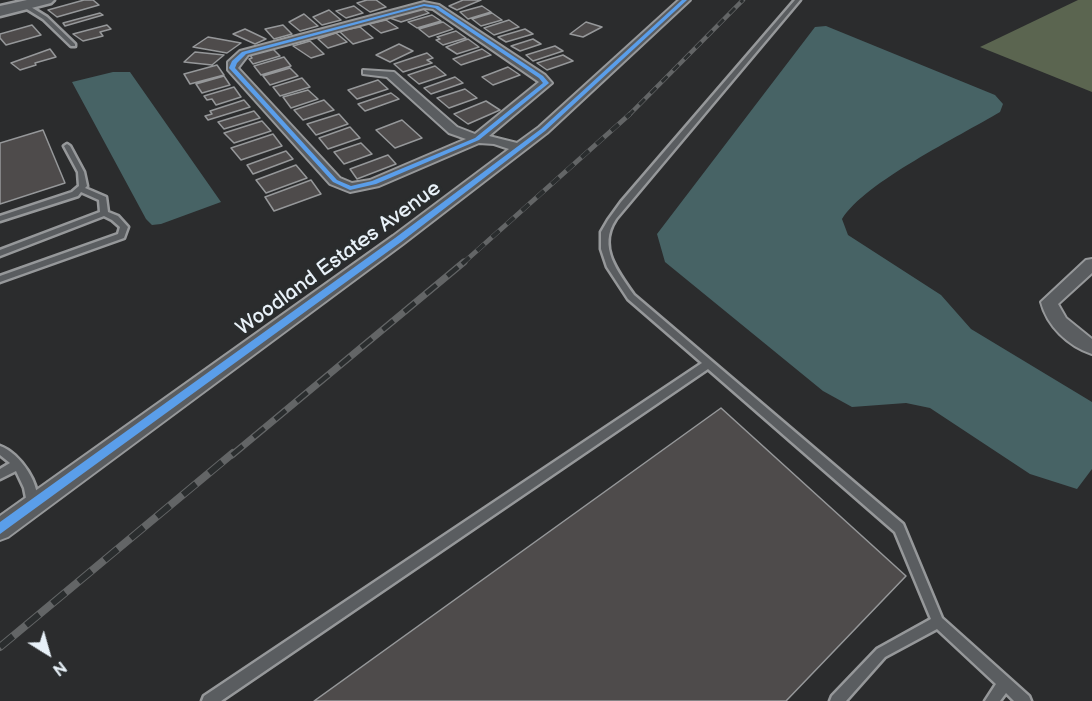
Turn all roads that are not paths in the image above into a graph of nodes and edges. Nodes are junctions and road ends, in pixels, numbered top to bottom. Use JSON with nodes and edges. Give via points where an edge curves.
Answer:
{"nodes":[{"id":1,"x":46,"y":0,"type":"edge"},
{"id":2,"x":685,"y":0,"type":"edge"},
{"id":3,"x":798,"y":0,"type":"edge"},
{"id":4,"x":0,"y":3,"type":"edge"},
{"id":5,"x":19,"y":3,"type":"edge"},
{"id":6,"x":0,"y":12,"type":"edge"},
{"id":7,"x":73,"y":45,"type":"dead end"},
{"id":8,"x":367,"y":72,"type":"dead end"},
{"id":9,"x":477,"y":139,"type":"junction"},
{"id":10,"x":67,"y":146,"type":"dead end"},
{"id":11,"x":513,"y":152,"type":"junction"},
{"id":12,"x":80,"y":189,"type":"junction"},
{"id":13,"x":104,"y":213,"type":"junction"},
{"id":14,"x":0,"y":219,"type":"edge"},
{"id":15,"x":0,"y":253,"type":"edge"},
{"id":16,"x":1092,"y":264,"type":"edge"},
{"id":17,"x":0,"y":279,"type":"edge"},
{"id":18,"x":1092,"y":347,"type":"edge"},
{"id":19,"x":708,"y":364,"type":"junction"},
{"id":20,"x":0,"y":450,"type":"edge"},
{"id":21,"x":17,"y":465,"type":"junction"},
{"id":22,"x":0,"y":474,"type":"edge"},
{"id":23,"x":32,"y":506,"type":"junction"},
{"id":24,"x":0,"y":530,"type":"edge"},
{"id":25,"x":938,"y":622,"type":"junction"},
{"id":26,"x":1005,"y":684,"type":"junction"},
{"id":27,"x":209,"y":701,"type":"edge"},
{"id":28,"x":837,"y":701,"type":"edge"},
{"id":29,"x":992,"y":701,"type":"edge"},
{"id":30,"x":1024,"y":701,"type":"edge"}],
"edges":[{"from":1,"to":5,"type":"main road"},
{"from":2,"to":11,"type":"street","name":"Woodland Estates Avenue","via":[[543,130]]},
{"from":3,"to":19,"type":"lane","via":[[624,204],[605,232],[606,250],[615,274],[631,297]]},
{"from":4,"to":5,"type":"main road"},
{"from":5,"to":6,"type":"main road"},
{"from":5,"to":7,"type":"lane","via":[[45,18]]},
{"from":8,"to":9,"type":"street","via":[[390,74],[453,129]]},
{"from":9,"to":9,"type":"street","via":[[419,166],[350,188],[335,181],[232,68],[244,53],[410,6],[436,6],[546,83]]},
{"from":9,"to":11,"type":"street","via":[[484,147]]},
{"from":10,"to":12,"type":"lane","via":[[81,172]]},
{"from":11,"to":23,"type":"street","name":"Woodland Estates Avenue"},
{"from":12,"to":13,"type":"lane","via":[[102,199]]},
{"from":12,"to":14,"type":"lane"},
{"from":13,"to":15,"type":"lane"},
{"from":13,"to":17,"type":"lane","via":[[124,227],[121,236]]},
{"from":16,"to":18,"type":"street","via":[[1049,302],[1051,312],[1078,339]]},
{"from":19,"to":25,"type":"lane","via":[[899,528]]},
{"from":19,"to":27,"type":"lane"},
{"from":20,"to":21,"type":"lane"},
{"from":21,"to":22,"type":"lane"},
{"from":21,"to":23,"type":"lane","via":[[31,486]]},
{"from":23,"to":24,"type":"street","name":"Woodland Estates Avenue"},
{"from":25,"to":26,"type":"lane"},
{"from":25,"to":28,"type":"lane","via":[[881,653]]},
{"from":26,"to":29,"type":"lane"},
{"from":26,"to":30,"type":"lane"}]}
